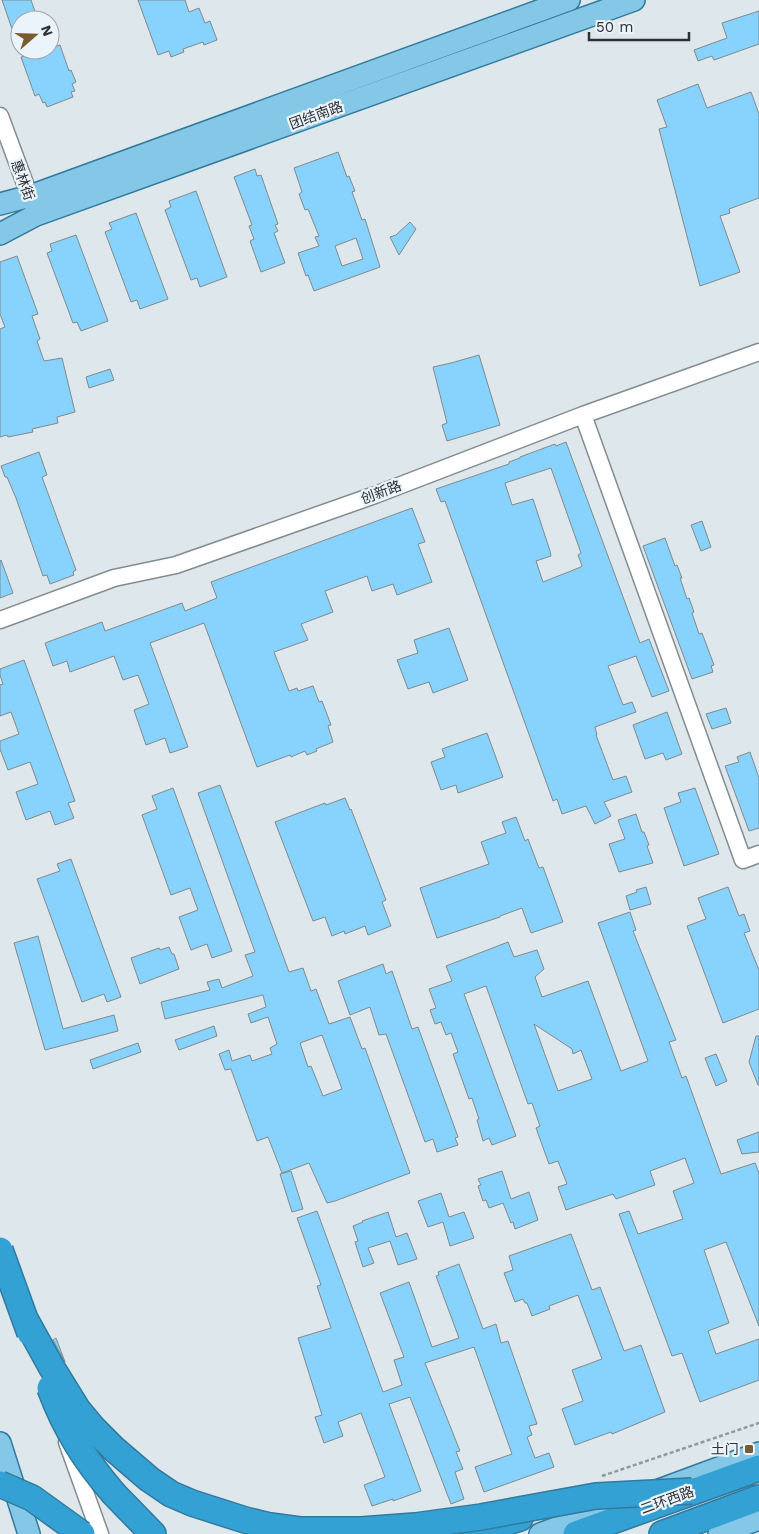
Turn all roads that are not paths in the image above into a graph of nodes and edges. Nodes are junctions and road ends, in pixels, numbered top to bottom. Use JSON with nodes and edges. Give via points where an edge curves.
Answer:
{"nodes":[{"id":1,"x":569,"y":0,"type":"edge"},
{"id":2,"x":634,"y":0,"type":"edge"},
{"id":3,"x":0,"y":116,"type":"edge"},
{"id":4,"x":0,"y":204,"type":"edge"},
{"id":5,"x":33,"y":206,"type":"junction"},
{"id":6,"x":0,"y":234,"type":"edge"},
{"id":7,"x":759,"y":352,"type":"edge"},
{"id":8,"x":583,"y":415,"type":"junction"},
{"id":9,"x":0,"y":620,"type":"edge"},
{"id":10,"x":759,"y":854,"type":"edge"},
{"id":11,"x":0,"y":1250,"type":"edge"},
{"id":12,"x":0,"y":1262,"type":"edge"},
{"id":13,"x":25,"y":1319,"type":"junction"},
{"id":14,"x":0,"y":1443,"type":"edge"},
{"id":15,"x":759,"y":1454,"type":"edge"},
{"id":16,"x":759,"y":1468,"type":"edge"},
{"id":17,"x":0,"y":1484,"type":"edge"},
{"id":18,"x":692,"y":1491,"type":"junction"},
{"id":19,"x":567,"y":1501,"type":"junction"},
{"id":20,"x":759,"y":1505,"type":"edge"},
{"id":21,"x":29,"y":1534,"type":"edge"},
{"id":22,"x":82,"y":1534,"type":"edge"},
{"id":23,"x":100,"y":1534,"type":"edge"},
{"id":24,"x":154,"y":1534,"type":"edge"},
{"id":25,"x":472,"y":1534,"type":"edge"},
{"id":26,"x":540,"y":1534,"type":"edge"},
{"id":27,"x":576,"y":1534,"type":"edge"},
{"id":28,"x":662,"y":1534,"type":"edge"},
{"id":29,"x":693,"y":1534,"type":"edge"},
{"id":30,"x":719,"y":1534,"type":"edge"}],
"edges":[{"from":1,"to":5,"type":"main road","name":"团结南路"},
{"from":2,"to":5,"type":"main road","name":"团结南路"},
{"from":3,"to":5,"type":"street","name":"惠林街"},
{"from":4,"to":5,"type":"main road","name":"团结南路"},
{"from":5,"to":6,"type":"main road","name":"团结南路"},
{"from":7,"to":8,"type":"street","name":"创新路"},
{"from":8,"to":9,"type":"street","name":"创新路","via":[[375,495],[176,565],[114,578]]},
{"from":8,"to":10,"type":"street","via":[[743,860]]},
{"from":11,"to":13,"type":"highway","bridge":true},
{"from":12,"to":23,"type":"street"},
{"from":13,"to":19,"type":"highway","bridge":true,"via":[[63,1387],[93,1428],[131,1464],[171,1494],[218,1513],[300,1530],[361,1530],[481,1517]]},
{"from":13,"to":24,"type":"highway","bridge":true,"via":[[70,1434],[114,1494]]},
{"from":14,"to":21,"type":"main road"},
{"from":15,"to":26,"type":"main road"},
{"from":16,"to":18,"type":"highway","name":"二环西路"},
{"from":17,"to":22,"type":"highway","bridge":true,"via":[[32,1498]]},
{"from":18,"to":19,"type":"highway","bridge":true,"via":[[615,1494]]},
{"from":18,"to":27,"type":"highway","name":"二环西路","bridge":true},
{"from":19,"to":25,"type":"highway","bridge":true},
{"from":20,"to":28,"type":"highway"},
{"from":20,"to":29,"type":"highway"},
{"from":20,"to":30,"type":"main road"}]}
